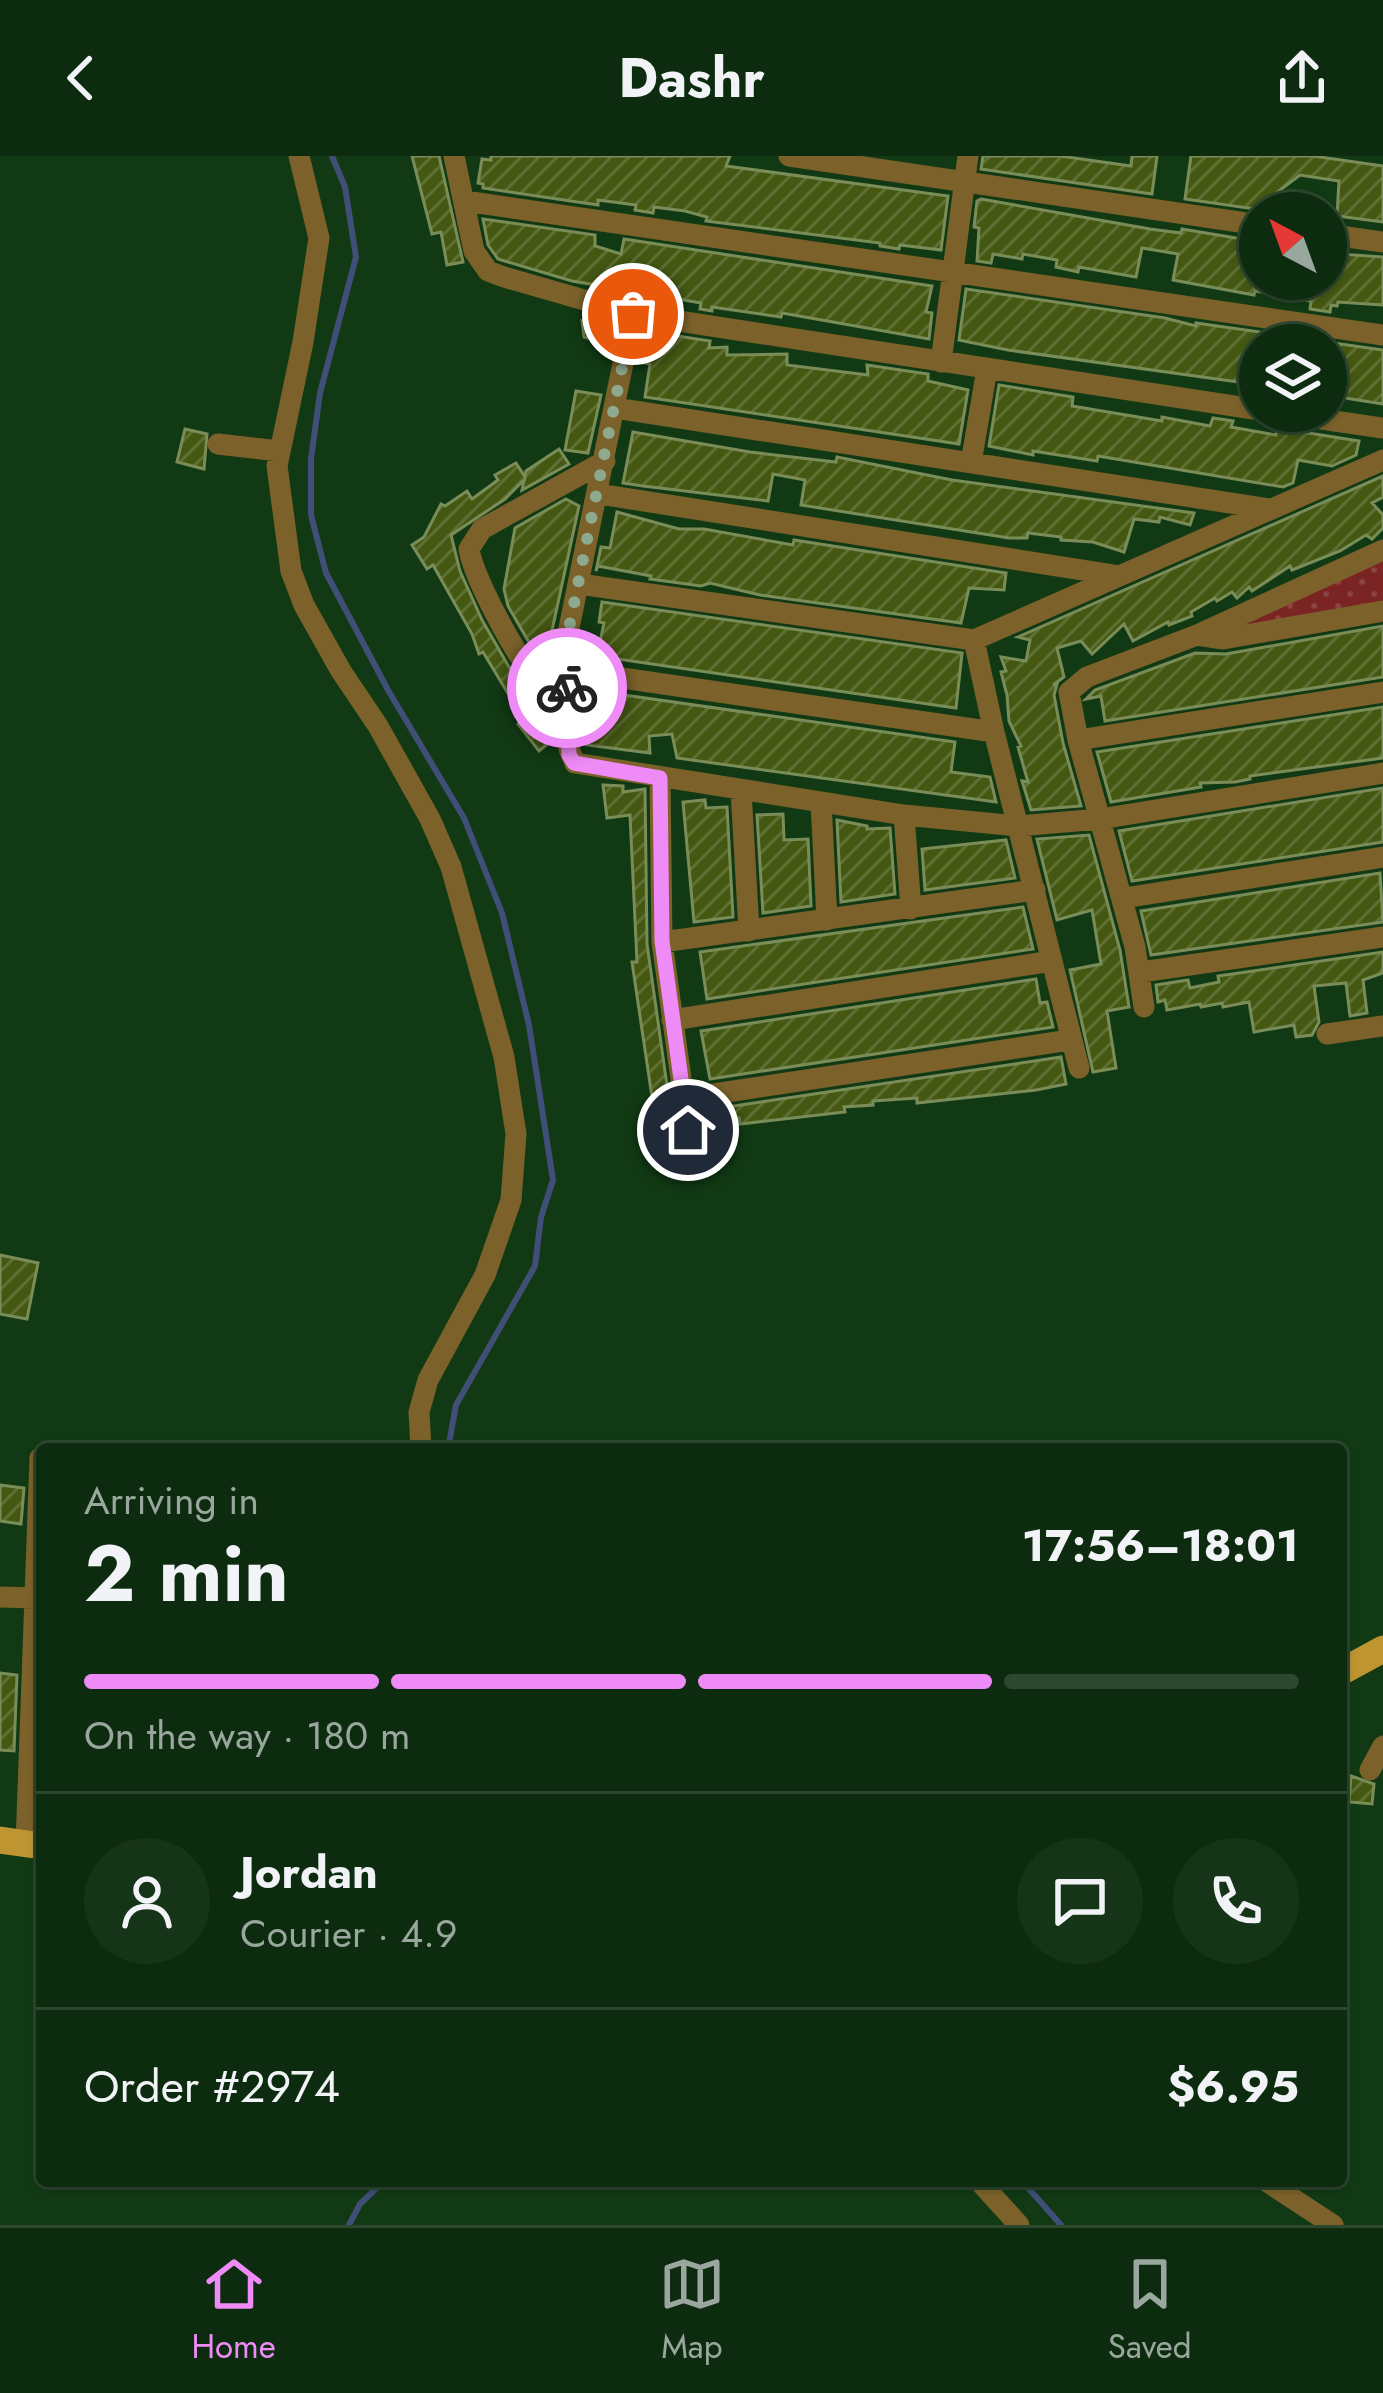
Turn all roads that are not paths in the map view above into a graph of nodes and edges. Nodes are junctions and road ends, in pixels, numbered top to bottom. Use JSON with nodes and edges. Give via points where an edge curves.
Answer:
{"nodes":[{"id":1,"x":299,"y":156,"type":"edge"},
{"id":2,"x":454,"y":156,"type":"edge"},
{"id":3,"x":789,"y":156,"type":"edge"},
{"id":4,"x":968,"y":156,"type":"edge"},
{"id":5,"x":964,"y":183,"type":"junction"},
{"id":6,"x":465,"y":201,"type":"junction"},
{"id":7,"x":1239,"y":222,"type":"edge"},
{"id":8,"x":1347,"y":237,"type":"edge"},
{"id":9,"x":1383,"y":242,"type":"edge"},
{"id":10,"x":953,"y":272,"type":"junction"},
{"id":11,"x":633,"y":314,"type":"junction"},
{"id":12,"x":1383,"y":335,"type":"edge"},
{"id":13,"x":941,"y":362,"type":"junction"},
{"id":14,"x":987,"y":370,"type":"junction"},
{"id":15,"x":1239,"y":407,"type":"edge"},
{"id":16,"x":615,"y":408,"type":"junction"},
{"id":17,"x":1347,"y":423,"type":"edge"},
{"id":18,"x":1383,"y":428,"type":"edge"},
{"id":19,"x":218,"y":444,"type":"dead end"},
{"id":20,"x":279,"y":451,"type":"junction"},
{"id":21,"x":605,"y":460,"type":"junction"},
{"id":22,"x":1383,"y":460,"type":"edge"},
{"id":23,"x":971,"y":463,"type":"junction"},
{"id":24,"x":599,"y":494,"type":"junction"},
{"id":25,"x":1270,"y":508,"type":"junction"},
{"id":26,"x":1383,"y":550,"type":"edge"},
{"id":27,"x":1115,"y":575,"type":"junction"},
{"id":28,"x":579,"y":584,"type":"junction"},
{"id":29,"x":1383,"y":611,"type":"edge"},
{"id":30,"x":1197,"y":635,"type":"junction"},
{"id":31,"x":974,"y":640,"type":"junction"},
{"id":32,"x":567,"y":670,"type":"junction"},
{"id":33,"x":1383,"y":692,"type":"edge"},
{"id":34,"x":568,"y":718,"type":"junction"},
{"id":35,"x":994,"y":732,"type":"junction"},
{"id":36,"x":1078,"y":740,"type":"junction"},
{"id":37,"x":1383,"y":773,"type":"edge"},
{"id":38,"x":660,"y":778,"type":"junction"},
{"id":39,"x":741,"y":790,"type":"junction"},
{"id":40,"x":821,"y":802,"type":"junction"},
{"id":41,"x":904,"y":815,"type":"junction"},
{"id":42,"x":1100,"y":819,"type":"junction"},
{"id":43,"x":1018,"y":826,"type":"junction"},
{"id":44,"x":1383,"y":856,"type":"edge"},
{"id":45,"x":1035,"y":890,"type":"junction"},
{"id":46,"x":1124,"y":898,"type":"junction"},
{"id":47,"x":911,"y":909,"type":"junction"},
{"id":48,"x":827,"y":920,"type":"junction"},
{"id":49,"x":749,"y":931,"type":"junction"},
{"id":50,"x":1383,"y":937,"type":"edge"},
{"id":51,"x":662,"y":941,"type":"junction"},
{"id":52,"x":1052,"y":962,"type":"junction"},
{"id":53,"x":1141,"y":972,"type":"junction"},
{"id":54,"x":1144,"y":1007,"type":"dead end"},
{"id":55,"x":672,"y":1020,"type":"junction"},
{"id":56,"x":1383,"y":1026,"type":"edge"},
{"id":57,"x":1327,"y":1034,"type":"dead end"},
{"id":58,"x":1070,"y":1040,"type":"junction"},
{"id":59,"x":1079,"y":1068,"type":"dead end"},
{"id":60,"x":687,"y":1098,"type":"junction"},
{"id":61,"x":688,"y":1130,"type":"dead end"},
{"id":62,"x":421,"y":1443,"type":"edge"},
{"id":63,"x":36,"y":1570,"type":"edge"},
{"id":64,"x":0,"y":1597,"type":"edge"},
{"id":65,"x":35,"y":1598,"type":"junction"},
{"id":66,"x":1383,"y":1649,"type":"edge"},
{"id":67,"x":1383,"y":1659,"type":"edge"},
{"id":68,"x":1347,"y":1669,"type":"edge"},
{"id":69,"x":1383,"y":1746,"type":"edge"},
{"id":70,"x":1370,"y":1770,"type":"dead end"},
{"id":71,"x":23,"y":1844,"type":"edge"},
{"id":72,"x":984,"y":2187,"type":"edge"},
{"id":73,"x":1275,"y":2187,"type":"edge"},
{"id":74,"x":1018,"y":2225,"type":"edge"},
{"id":75,"x":1333,"y":2225,"type":"edge"}],
"edges":[{"from":1,"to":20,"type":"street","via":[[319,252]]},
{"from":2,"to":6,"type":"street"},
{"from":3,"to":5,"type":"street"},
{"from":4,"to":5,"type":"street"},
{"from":5,"to":7,"type":"street"},
{"from":5,"to":10,"type":"street"},
{"from":6,"to":10,"type":"street"},
{"from":6,"to":11,"type":"street","via":[[472,246],[488,271]]},
{"from":8,"to":9,"type":"street"},
{"from":10,"to":12,"type":"street"},
{"from":10,"to":13,"type":"street"},
{"from":11,"to":13,"type":"street"},
{"from":11,"to":16,"type":"street"},
{"from":13,"to":14,"type":"street"},
{"from":14,"to":15,"type":"street"},
{"from":14,"to":23,"type":"street"},
{"from":16,"to":21,"type":"street"},
{"from":16,"to":23,"type":"street"},
{"from":17,"to":18,"type":"street"},
{"from":19,"to":20,"type":"street"},
{"from":20,"to":62,"type":"street","via":[[291,571],[451,867],[504,1057],[516,1134],[511,1200],[485,1275],[428,1380]]},
{"from":21,"to":24,"type":"street"},
{"from":21,"to":34,"type":"street","via":[[482,529],[469,549],[511,639]]},
{"from":22,"to":25,"type":"street"},
{"from":23,"to":25,"type":"street"},
{"from":24,"to":27,"type":"street"},
{"from":24,"to":28,"type":"street"},
{"from":25,"to":27,"type":"street"},
{"from":26,"to":30,"type":"street"},
{"from":27,"to":31,"type":"street"},
{"from":28,"to":31,"type":"street"},
{"from":28,"to":32,"type":"street"},
{"from":29,"to":30,"type":"street","via":[[1223,639]]},
{"from":30,"to":36,"type":"street","via":[[1076,684],[1070,705]]},
{"from":31,"to":35,"type":"street"},
{"from":32,"to":34,"type":"street"},
{"from":32,"to":35,"type":"street"},
{"from":33,"to":36,"type":"street"},
{"from":34,"to":38,"type":"street","via":[[574,763]]},
{"from":35,"to":43,"type":"street"},
{"from":36,"to":42,"type":"street"},
{"from":37,"to":42,"type":"street"},
{"from":38,"to":39,"type":"street"},
{"from":38,"to":51,"type":"street"},
{"from":39,"to":40,"type":"street"},
{"from":39,"to":49,"type":"street"},
{"from":40,"to":41,"type":"street"},
{"from":40,"to":48,"type":"street"},
{"from":41,"to":43,"type":"street"},
{"from":41,"to":47,"type":"street"},
{"from":42,"to":43,"type":"street"},
{"from":42,"to":46,"type":"street"},
{"from":43,"to":45,"type":"street"},
{"from":44,"to":46,"type":"street"},
{"from":45,"to":47,"type":"street"},
{"from":45,"to":52,"type":"street"},
{"from":46,"to":53,"type":"street"},
{"from":47,"to":48,"type":"street"},
{"from":48,"to":49,"type":"street"},
{"from":49,"to":51,"type":"street"},
{"from":50,"to":53,"type":"street"},
{"from":51,"to":55,"type":"street"},
{"from":52,"to":55,"type":"street"},
{"from":52,"to":58,"type":"street"},
{"from":53,"to":54,"type":"street"},
{"from":55,"to":60,"type":"street"},
{"from":56,"to":57,"type":"street"},
{"from":58,"to":59,"type":"street"},
{"from":58,"to":60,"type":"street"},
{"from":60,"to":61,"type":"street"},
{"from":63,"to":65,"type":"street"},
{"from":64,"to":65,"type":"street"},
{"from":65,"to":71,"type":"street"},
{"from":66,"to":67,"type":"street"},
{"from":66,"to":68,"type":"main road"},
{"from":69,"to":70,"type":"street"},
{"from":72,"to":74,"type":"street"},
{"from":73,"to":75,"type":"street"}]}
